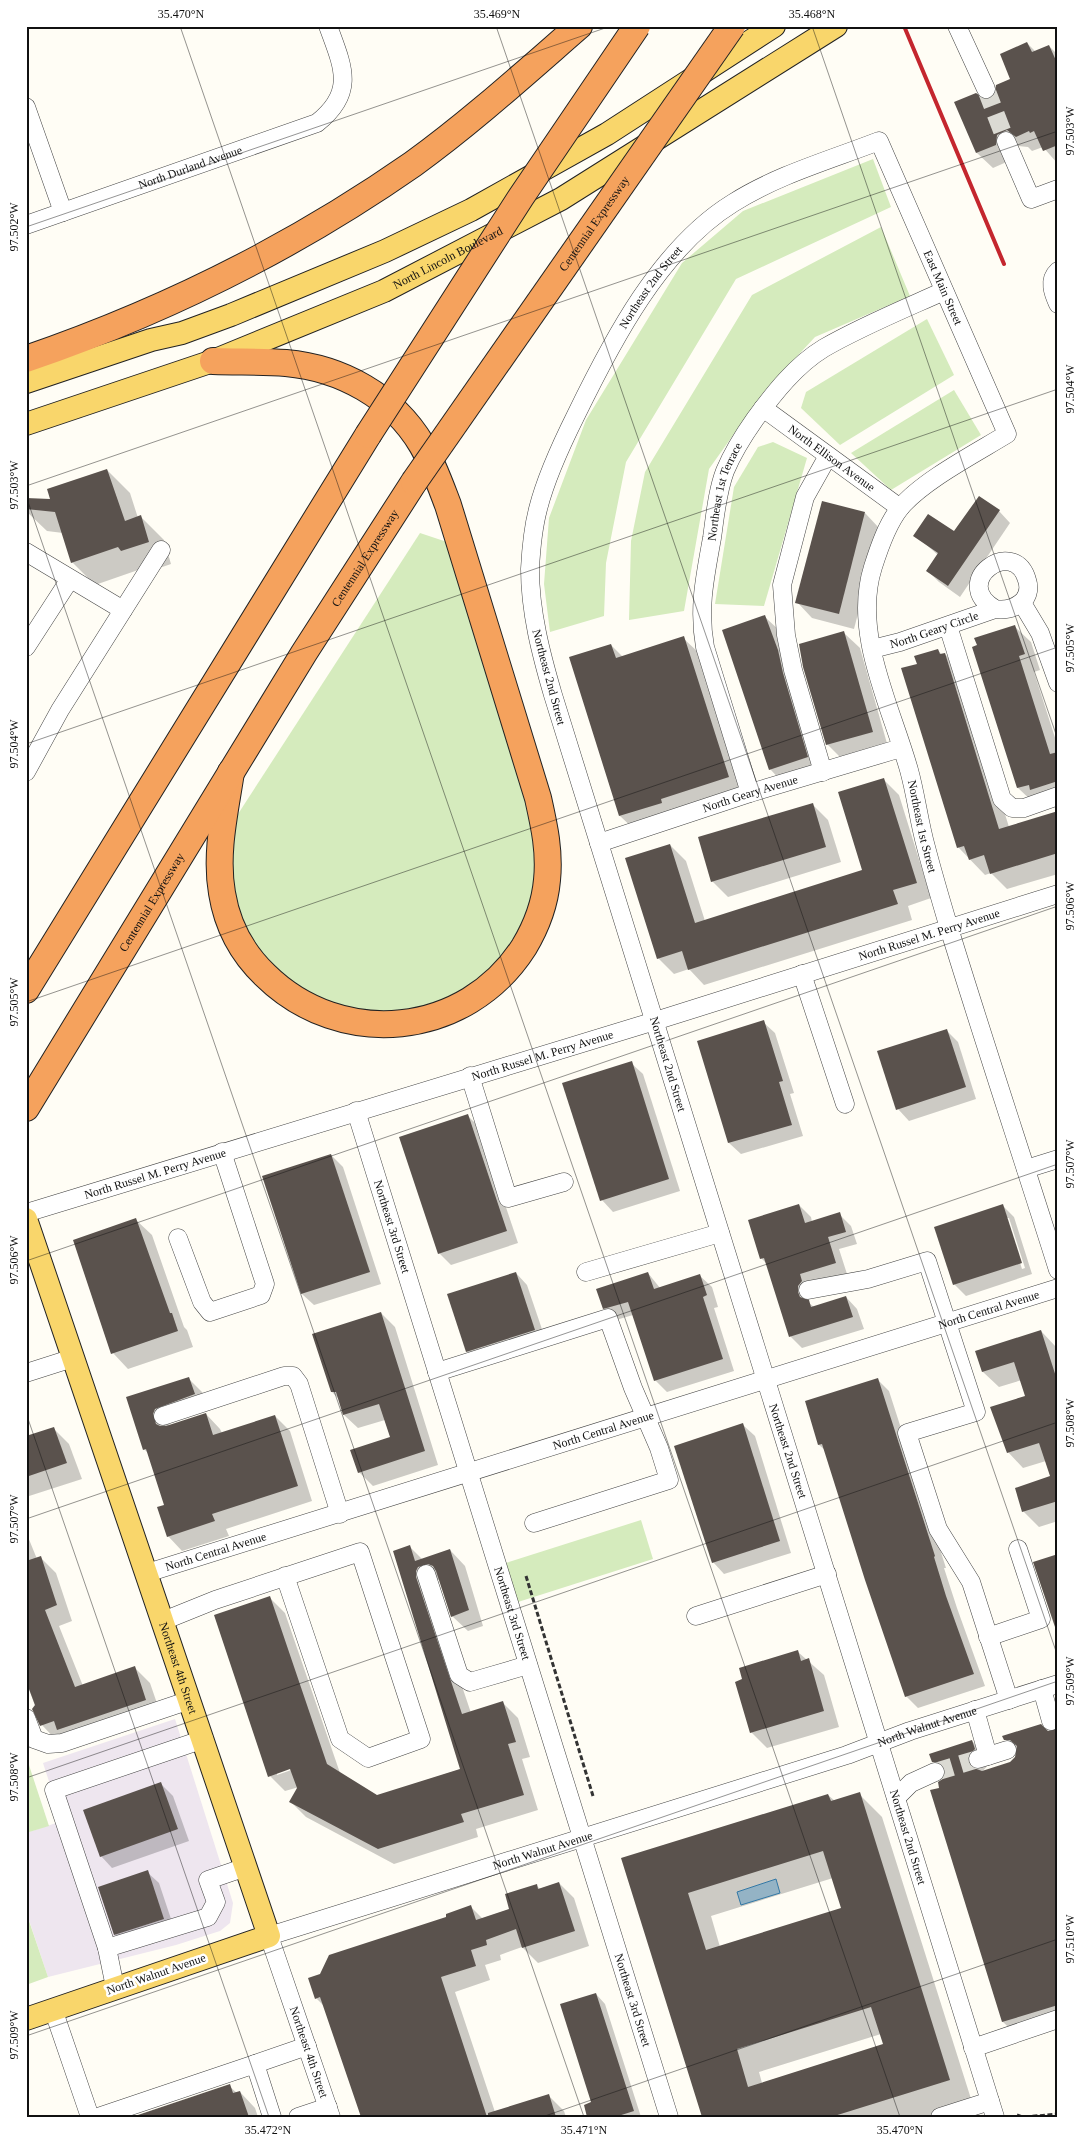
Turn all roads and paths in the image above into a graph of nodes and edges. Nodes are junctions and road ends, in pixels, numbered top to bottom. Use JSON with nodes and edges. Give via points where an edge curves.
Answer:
{"nodes":[{"id":1,"x":328,"y":26,"type":"edge"},
{"id":2,"x":579,"y":26,"type":"edge"},
{"id":3,"x":637,"y":26,"type":"edge"},
{"id":4,"x":732,"y":26,"type":"edge"},
{"id":5,"x":774,"y":26,"type":"edge"},
{"id":6,"x":836,"y":26,"type":"edge"},
{"id":7,"x":957,"y":26,"type":"edge"},
{"id":8,"x":986,"y":89,"type":"tunnel mouth"},
{"id":9,"x":26,"y":107,"type":"edge"},
{"id":10,"x":1006,"y":140,"type":"tunnel mouth"},
{"id":11,"x":879,"y":141,"type":"joint"},
{"id":12,"x":1058,"y":189,"type":"edge"},
{"id":13,"x":63,"y":212,"type":"junction"},
{"id":14,"x":26,"y":225,"type":"edge"},
{"id":15,"x":1058,"y":271,"type":"edge"},
{"id":16,"x":944,"y":290,"type":"junction"},
{"id":17,"x":1058,"y":304,"type":"edge"},
{"id":18,"x":26,"y":359,"type":"edge"},
{"id":19,"x":213,"y":361,"type":"junction"},
{"id":20,"x":26,"y":382,"type":"edge"},
{"id":21,"x":763,"y":408,"type":"junction"},
{"id":22,"x":26,"y":424,"type":"edge"},
{"id":23,"x":1007,"y":434,"type":"joint"},
{"id":24,"x":828,"y":456,"type":"junction"},
{"id":25,"x":900,"y":508,"type":"junction"},
{"id":26,"x":161,"y":550,"type":"dead end"},
{"id":27,"x":26,"y":552,"type":"edge"},
{"id":28,"x":70,"y":579,"type":"junction"},
{"id":29,"x":1022,"y":603,"type":"junction"},
{"id":30,"x":995,"y":609,"type":"junction"},
{"id":31,"x":123,"y":610,"type":"junction"},
{"id":32,"x":948,"y":626,"type":"junction"},
{"id":33,"x":26,"y":647,"type":"edge"},
{"id":34,"x":872,"y":649,"type":"junction"},
{"id":35,"x":1058,"y":683,"type":"edge"},
{"id":36,"x":902,"y":748,"type":"junction"},
{"id":37,"x":26,"y":772,"type":"edge"},
{"id":38,"x":231,"y":772,"type":"junction"},
{"id":39,"x":823,"y":772,"type":"junction"},
{"id":40,"x":750,"y":793,"type":"junction"},
{"id":41,"x":1058,"y":796,"type":"edge"},
{"id":42,"x":599,"y":843,"type":"junction"},
{"id":43,"x":1058,"y":894,"type":"edge"},
{"id":44,"x":949,"y":927,"type":"junction"},
{"id":45,"x":802,"y":974,"type":"junction"},
{"id":46,"x":26,"y":990,"type":"edge"},
{"id":47,"x":655,"y":1021,"type":"junction"},
{"id":48,"x":470,"y":1076,"type":"junction"},
{"id":49,"x":845,"y":1104,"type":"dead end"},
{"id":50,"x":28,"y":1106,"type":"edge"},
{"id":51,"x":356,"y":1111,"type":"junction"},
{"id":52,"x":222,"y":1152,"type":"junction"},
{"id":53,"x":1058,"y":1159,"type":"edge"},
{"id":54,"x":1026,"y":1169,"type":"junction"},
{"id":55,"x":564,"y":1182,"type":"dead end"},
{"id":56,"x":26,"y":1213,"type":"edge"},
{"id":57,"x":26,"y":1219,"type":"edge"},
{"id":58,"x":720,"y":1233,"type":"junction"},
{"id":59,"x":178,"y":1238,"type":"dead end"},
{"id":60,"x":1058,"y":1270,"type":"edge"},
{"id":61,"x":586,"y":1272,"type":"dead end"},
{"id":62,"x":1058,"y":1288,"type":"edge"},
{"id":63,"x":808,"y":1290,"type":"dead end"},
{"id":64,"x":948,"y":1323,"type":"junction"},
{"id":65,"x":73,"y":1358,"type":"junction"},
{"id":66,"x":437,"y":1372,"type":"junction"},
{"id":67,"x":26,"y":1373,"type":"edge"},
{"id":68,"x":765,"y":1380,"type":"junction"},
{"id":69,"x":163,"y":1416,"type":"dead end"},
{"id":70,"x":646,"y":1418,"type":"junction"},
{"id":71,"x":468,"y":1474,"type":"junction"},
{"id":72,"x":340,"y":1514,"type":"junction"},
{"id":73,"x":534,"y":1523,"type":"dead end"},
{"id":74,"x":1018,"y":1549,"type":"dead end"},
{"id":75,"x":147,"y":1574,"type":"junction"},
{"id":76,"x":426,"y":1574,"type":"dead end"},
{"id":77,"x":826,"y":1574,"type":"junction"},
{"id":78,"x":285,"y":1576,"type":"junction"},
{"id":79,"x":526,"y":1576,"type":"dead end"},
{"id":80,"x":696,"y":1616,"type":"dead end"},
{"id":81,"x":163,"y":1621,"type":"junction"},
{"id":82,"x":988,"y":1637,"type":"junction"},
{"id":83,"x":528,"y":1665,"type":"junction"},
{"id":84,"x":1050,"y":1687,"type":"edge"},
{"id":85,"x":190,"y":1700,"type":"junction"},
{"id":86,"x":1009,"y":1700,"type":"junction"},
{"id":87,"x":975,"y":1710,"type":"junction"},
{"id":88,"x":26,"y":1718,"type":"edge"},
{"id":89,"x":1051,"y":1721,"type":"dead end"},
{"id":90,"x":204,"y":1739,"type":"junction"},
{"id":91,"x":879,"y":1743,"type":"junction"},
{"id":92,"x":1007,"y":1750,"type":"dead end"},
{"id":93,"x":935,"y":1772,"type":"tunnel mouth"},
{"id":94,"x":593,"y":1796,"type":"dead end"},
{"id":95,"x":896,"y":1798,"type":"junction"},
{"id":96,"x":582,"y":1838,"type":"junction"},
{"id":97,"x":246,"y":1867,"type":"junction"},
{"id":98,"x":270,"y":1936,"type":"junction"},
{"id":99,"x":108,"y":1948,"type":"junction"},
{"id":100,"x":115,"y":1987,"type":"junction"},
{"id":101,"x":53,"y":2009,"type":"junction"},
{"id":102,"x":26,"y":2019,"type":"edge"},
{"id":103,"x":1058,"y":2019,"type":"edge"},
{"id":104,"x":307,"y":2046,"type":"junction"},
{"id":105,"x":973,"y":2048,"type":"junction"},
{"id":106,"x":255,"y":2064,"type":"junction"},
{"id":107,"x":992,"y":2109,"type":"edge"},
{"id":108,"x":329,"y":2112,"type":"edge"},
{"id":109,"x":1058,"y":2114,"type":"edge"},
{"id":110,"x":1017,"y":2115,"type":"dead end"},
{"id":111,"x":90,"y":2117,"type":"edge"},
{"id":112,"x":98,"y":2117,"type":"edge"},
{"id":113,"x":272,"y":2117,"type":"edge"},
{"id":114,"x":298,"y":2117,"type":"edge"},
{"id":115,"x":669,"y":2117,"type":"edge"},
{"id":116,"x":940,"y":2117,"type":"edge"},
{"id":117,"x":1024,"y":2117,"type":"edge"}],
"edges":[{"from":1,"to":13,"type":"street","name":"North Durland Avenue","via":[[342,70],[341,93],[330,113],[308,127]]},
{"from":2,"to":18,"type":"highway","via":[[483,109],[413,163],[338,213],[204,287]]},
{"from":3,"to":46,"type":"highway","bridge":true,"via":[[521,197],[368,435]]},
{"from":4,"to":38,"type":"highway","name":"Centennial Expressway","bridge":true,"via":[[414,482]]},
{"from":5,"to":20,"type":"main road","via":[[607,134],[470,210],[385,251],[182,333],[151,340]]},
{"from":6,"to":19,"type":"main road","name":"North Lincoln Boulevard","via":[[561,199],[470,248],[384,291]]},
{"from":7,"to":8,"type":"street"},
{"from":9,"to":13,"type":"street"},
{"from":10,"to":12,"type":"street","via":[[1031,199]]},
{"from":11,"to":16,"type":"street","name":"East Main Street"},
{"from":11,"to":42,"type":"street","name":"Northeast 2nd Street","via":[[768,184],[732,203],[688,238],[662,269],[603,358],[558,453],[538,509],[530,570],[533,609],[542,657]]},
{"from":13,"to":14,"type":"street","name":"North Durland Avenue"},
{"from":15,"to":17,"type":"street","via":[[1054,275],[1052,290]]},
{"from":16,"to":21,"type":"street","name":"Northeast 1st Terrace","via":[[823,349],[776,390]]},
{"from":16,"to":23,"type":"street","name":"East Main Street"},
{"from":19,"to":22,"type":"main road","name":"North Lincoln Boulevard"},
{"from":19,"to":38,"type":"highway","via":[[286,364],[343,377],[378,396],[421,444],[448,505],[547,836],[547,882],[538,919],[528,940],[502,975],[483,993],[435,1017],[388,1025],[362,1023],[318,1012],[295,1000],[258,969],[235,936],[228,915],[222,893],[220,847]]},
{"from":21,"to":24,"type":"street","name":"North Ellison Avenue"},
{"from":21,"to":40,"type":"street","name":"Northeast 1st Terrace","via":[[735,447],[724,473],[702,596],[701,624],[705,648]]},
{"from":23,"to":25,"type":"street","name":"Northeast 1st Street","via":[[951,467]]},
{"from":24,"to":25,"type":"street","name":"North Ellison Avenue"},
{"from":24,"to":39,"type":"street","via":[[805,497],[782,585],[793,670]]},
{"from":25,"to":34,"type":"street","name":"Northeast 1st Street","via":[[879,548],[866,596],[867,629]]},
{"from":26,"to":31,"type":"street"},
{"from":27,"to":28,"type":"street"},
{"from":28,"to":31,"type":"street"},
{"from":28,"to":33,"type":"street"},
{"from":29,"to":30,"type":"street","name":"North Geary Circle","via":[[1003,611]]},
{"from":29,"to":30,"type":"street","name":"North Geary Circle","via":[[1028,592],[1028,581],[1022,569],[1012,562],[1001,561],[984,571],[979,586],[987,604]]},
{"from":29,"to":35,"type":"street","via":[[1040,634]]},
{"from":30,"to":32,"type":"street","name":"North Geary Circle"},
{"from":31,"to":37,"type":"street","via":[[60,710]]},
{"from":32,"to":34,"type":"street","name":"North Geary Circle"},
{"from":32,"to":41,"type":"street","via":[[1002,799],[1012,808],[1024,808]]},
{"from":34,"to":36,"type":"street","name":"Northeast 1st Street"},
{"from":36,"to":39,"type":"street","name":"North Geary Avenue"},
{"from":36,"to":44,"type":"street","name":"Northeast 1st Street"},
{"from":38,"to":50,"type":"highway","name":"Centennial Expressway"},
{"from":39,"to":40,"type":"street","name":"North Geary Avenue"},
{"from":40,"to":42,"type":"street","name":"North Geary Avenue"},
{"from":42,"to":47,"type":"street","name":"Northeast 2nd Street"},
{"from":43,"to":44,"type":"street","name":"North Russel M. Perry Avenue"},
{"from":44,"to":45,"type":"street","name":"North Russel M. Perry Avenue"},
{"from":44,"to":54,"type":"street","name":"Northeast 1st Street"},
{"from":45,"to":47,"type":"street","name":"North Russel M. Perry Avenue"},
{"from":45,"to":49,"type":"street"},
{"from":47,"to":48,"type":"street","name":"North Russel M. Perry Avenue"},
{"from":47,"to":58,"type":"street","name":"Northeast 2nd Street"},
{"from":48,"to":51,"type":"street","name":"North Russel M. Perry Avenue"},
{"from":48,"to":55,"type":"street","via":[[508,1198]]},
{"from":51,"to":52,"type":"street","name":"North Russel M. Perry Avenue"},
{"from":51,"to":66,"type":"street","name":"Northeast 3rd Street"},
{"from":52,"to":56,"type":"street","name":"North Russel M. Perry Avenue"},
{"from":52,"to":59,"type":"street","via":[[265,1284],[261,1295],[210,1312],[202,1302]]},
{"from":53,"to":54,"type":"street"},
{"from":54,"to":60,"type":"street","name":"Northeast 1st Street"},
{"from":57,"to":65,"type":"main road","name":"Northeast 4th Street"},
{"from":58,"to":61,"type":"street"},
{"from":58,"to":68,"type":"street","name":"Northeast 2nd Street"},
{"from":62,"to":64,"type":"street","name":"North Central Avenue"},
{"from":63,"to":64,"type":"street","via":[[868,1279],[928,1261]]},
{"from":64,"to":68,"type":"street","name":"North Central Avenue"},
{"from":64,"to":82,"type":"street","via":[[976,1412],[907,1433],[938,1529],[970,1582]]},
{"from":65,"to":67,"type":"street"},
{"from":65,"to":75,"type":"main road","name":"Northeast 4th Street"},
{"from":66,"to":70,"type":"street","via":[[608,1318]]},
{"from":66,"to":71,"type":"street","name":"Northeast 3rd Street"},
{"from":68,"to":70,"type":"street","name":"North Central Avenue"},
{"from":68,"to":77,"type":"street","name":"Northeast 2nd Street"},
{"from":69,"to":72,"type":"street","via":[[284,1376],[293,1376],[299,1384]]},
{"from":70,"to":71,"type":"street","name":"North Central Avenue"},
{"from":70,"to":73,"type":"street","via":[[669,1480]]},
{"from":71,"to":72,"type":"street","name":"North Central Avenue"},
{"from":71,"to":83,"type":"street","name":"Northeast 3rd Street"},
{"from":72,"to":75,"type":"street","name":"North Central Avenue"},
{"from":74,"to":82,"type":"street","via":[[1041,1619]]},
{"from":75,"to":81,"type":"main road","name":"Northeast 4th Street"},
{"from":76,"to":83,"type":"street","via":[[459,1675],[470,1682]]},
{"from":77,"to":80,"type":"street"},
{"from":77,"to":91,"type":"street","name":"Northeast 2nd Street"},
{"from":78,"to":78,"type":"street","via":[[360,1552],[421,1739],[368,1758],[340,1739]]},
{"from":78,"to":81,"type":"street"},
{"from":79,"to":94,"type":"path"},
{"from":81,"to":85,"type":"main road","name":"Northeast 4th Street"},
{"from":82,"to":86,"type":"street"},
{"from":83,"to":96,"type":"street","name":"Northeast 3rd Street"},
{"from":84,"to":86,"type":"street","name":"North Walnut Avenue"},
{"from":84,"to":89,"type":"street"},
{"from":85,"to":88,"type":"street","via":[[62,1743],[48,1744],[34,1739]]},
{"from":85,"to":90,"type":"main road","name":"Northeast 4th Street"},
{"from":86,"to":87,"type":"street","name":"North Walnut Avenue"},
{"from":87,"to":91,"type":"street","name":"North Walnut Avenue"},
{"from":87,"to":92,"type":"street","via":[[983,1757]]},
{"from":90,"to":97,"type":"main road","name":"Northeast 4th Street"},
{"from":90,"to":99,"type":"street","via":[[54,1790]]},
{"from":91,"to":95,"type":"street","name":"Northeast 2nd Street"},
{"from":91,"to":96,"type":"street","name":"North Walnut Avenue"},
{"from":93,"to":95,"type":"street","via":[[911,1783]]},
{"from":95,"to":105,"type":"street","name":"Northeast 2nd Street"},
{"from":96,"to":98,"type":"street","name":"North Walnut Avenue"},
{"from":96,"to":115,"type":"street","name":"Northeast 3rd Street"},
{"from":97,"to":98,"type":"main road","name":"Northeast 4th Street"},
{"from":97,"to":99,"type":"street","via":[[208,1880],[216,1902],[208,1917]]},
{"from":98,"to":100,"type":"main road","name":"North Walnut Avenue"},
{"from":98,"to":104,"type":"street","name":"Northeast 4th Street"},
{"from":99,"to":100,"type":"street"},
{"from":100,"to":101,"type":"main road","name":"North Walnut Avenue"},
{"from":101,"to":102,"type":"main road","name":"North Walnut Avenue"},
{"from":101,"to":111,"type":"street"},
{"from":103,"to":105,"type":"street"},
{"from":104,"to":106,"type":"street"},
{"from":104,"to":108,"type":"street","name":"Northeast 4th Street"},
{"from":105,"to":107,"type":"street","name":"Northeast 2nd Street"},
{"from":106,"to":112,"type":"street"},
{"from":106,"to":113,"type":"street"},
{"from":107,"to":116,"type":"street"},
{"from":108,"to":114,"type":"street"},
{"from":109,"to":117,"type":"path"},
{"from":110,"to":117,"type":"path"}]}
